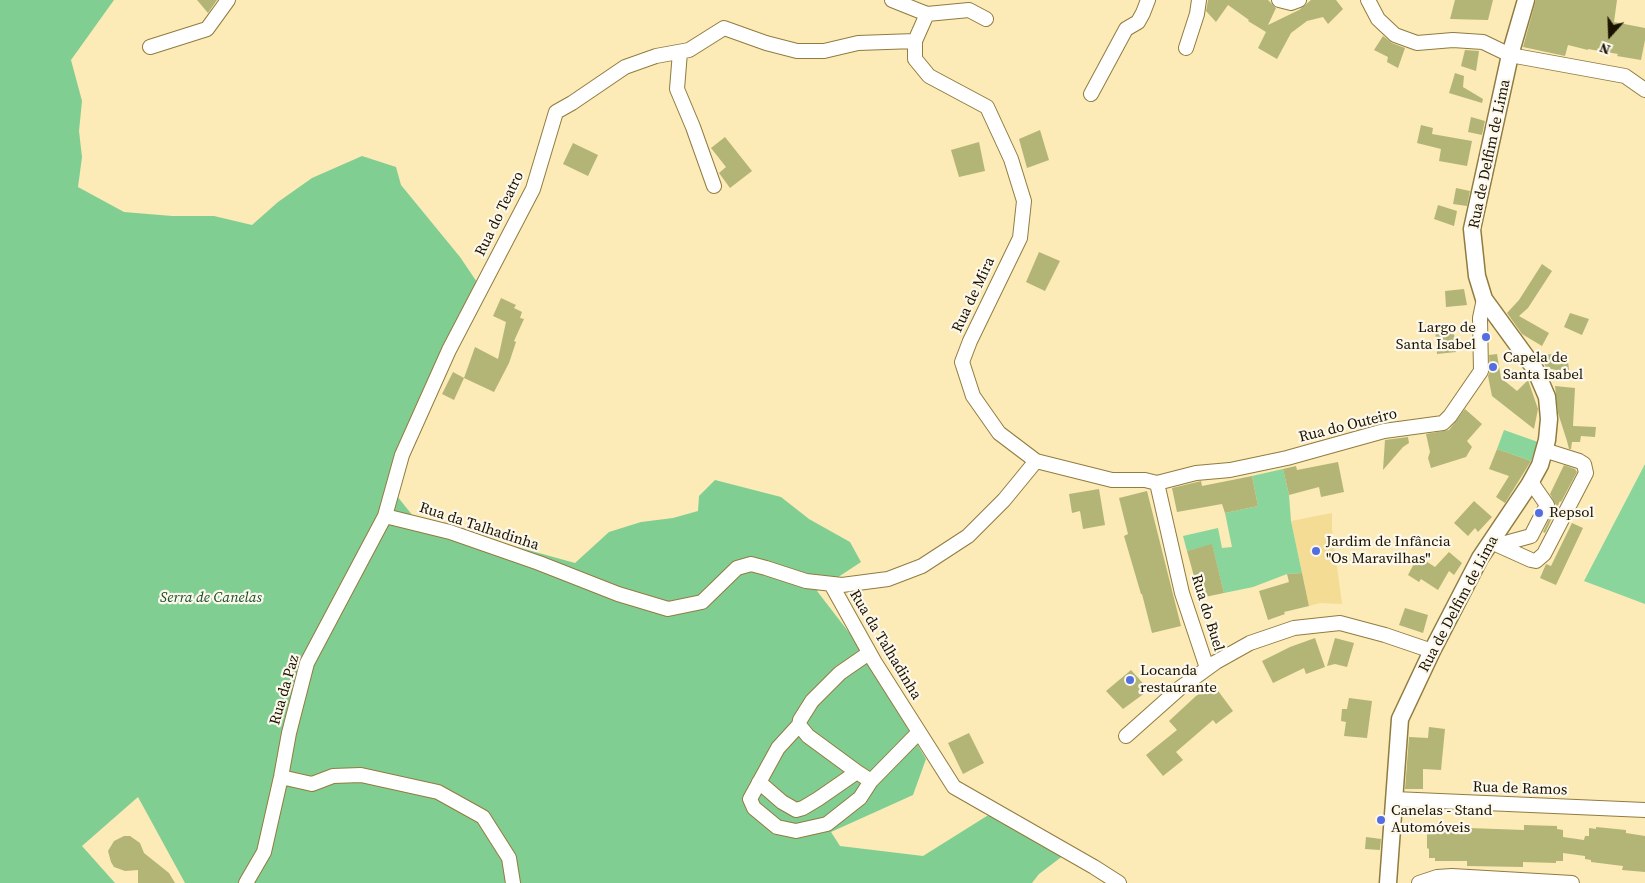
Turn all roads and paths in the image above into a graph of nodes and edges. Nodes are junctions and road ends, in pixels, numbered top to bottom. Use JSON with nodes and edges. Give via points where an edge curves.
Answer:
{"nodes":[{"id":1,"x":242,"y":0,"type":"edge"},
{"id":2,"x":892,"y":0,"type":"edge"},
{"id":3,"x":1148,"y":0,"type":"edge"},
{"id":4,"x":1198,"y":0,"type":"edge"},
{"id":5,"x":1279,"y":0,"type":"edge"},
{"id":6,"x":1299,"y":0,"type":"edge"},
{"id":7,"x":1368,"y":0,"type":"edge"},
{"id":8,"x":1526,"y":0,"type":"edge"},
{"id":9,"x":224,"y":6,"type":"edge"},
{"id":10,"x":927,"y":14,"type":"junction"},
{"id":11,"x":986,"y":19,"type":"dead end"},
{"id":12,"x":915,"y":41,"type":"junction"},
{"id":13,"x":150,"y":46,"type":"dead end"},
{"id":14,"x":1186,"y":48,"type":"dead end"},
{"id":15,"x":680,"y":52,"type":"junction"},
{"id":16,"x":1510,"y":55,"type":"junction"},
{"id":17,"x":1645,"y":90,"type":"edge"},
{"id":18,"x":1091,"y":94,"type":"dead end"},
{"id":19,"x":714,"y":186,"type":"dead end"},
{"id":20,"x":1484,"y":299,"type":"junction"},
{"id":21,"x":1544,"y":450,"type":"junction"},
{"id":22,"x":1036,"y":462,"type":"junction"},
{"id":23,"x":1531,"y":482,"type":"junction"},
{"id":24,"x":1156,"y":483,"type":"junction"},
{"id":25,"x":385,"y":516,"type":"junction"},
{"id":26,"x":1494,"y":543,"type":"junction"},
{"id":27,"x":831,"y":584,"type":"junction"},
{"id":28,"x":1432,"y":651,"type":"junction"},
{"id":29,"x":869,"y":653,"type":"junction"},
{"id":30,"x":1207,"y":668,"type":"junction"},
{"id":31,"x":799,"y":725,"type":"junction"},
{"id":32,"x":919,"y":732,"type":"junction"},
{"id":33,"x":1126,"y":736,"type":"dead end"},
{"id":34,"x":857,"y":772,"type":"junction"},
{"id":35,"x":281,"y":777,"type":"junction"},
{"id":36,"x":871,"y":781,"type":"junction"},
{"id":37,"x":759,"y":782,"type":"junction"},
{"id":38,"x":1394,"y":799,"type":"junction"},
{"id":39,"x":1645,"y":810,"type":"edge"},
{"id":40,"x":1452,"y":880,"type":"edge"},
{"id":41,"x":246,"y":883,"type":"edge"},
{"id":42,"x":513,"y":883,"type":"edge"},
{"id":43,"x":1119,"y":883,"type":"edge"},
{"id":44,"x":1388,"y":883,"type":"edge"},
{"id":45,"x":1419,"y":883,"type":"edge"},
{"id":46,"x":1572,"y":883,"type":"edge"}],
"edges":[{"from":1,"to":9,"type":"street"},
{"from":2,"to":10,"type":"street"},
{"from":3,"to":18,"type":"street","via":[[1138,22],[1126,29]]},
{"from":4,"to":14,"type":"street"},
{"from":5,"to":6,"type":"street","via":[[1291,3]]},
{"from":7,"to":16,"type":"street","via":[[1378,19],[1395,35],[1416,43],[1483,42]]},
{"from":8,"to":16,"type":"main road","name":"Rua de Delfim de Lima"},
{"from":9,"to":13,"type":"street","via":[[207,29]]},
{"from":10,"to":11,"type":"street","via":[[969,10]]},
{"from":10,"to":12,"type":"street"},
{"from":12,"to":15,"type":"street","name":"Rua do Teatro","via":[[858,43],[824,50],[797,51],[724,28],[689,50]]},
{"from":12,"to":22,"type":"street","name":"Rua de Mira","via":[[915,59],[929,76],[987,107],[1011,159],[1024,201],[1020,238],[962,362],[974,396],[999,433]]},
{"from":15,"to":19,"type":"street","via":[[677,89]]},
{"from":15,"to":25,"type":"street","name":"Rua do Teatro","via":[[625,67],[556,112],[533,189],[449,350],[402,455]]},
{"from":16,"to":17,"type":"street","via":[[1625,76]]},
{"from":16,"to":20,"type":"main road","name":"Rua de Delfim de Lima","via":[[1472,229],[1476,276]]},
{"from":20,"to":21,"type":"main road","name":"Rua de Delfim de Lima","via":[[1535,369],[1547,397],[1549,419]]},
{"from":20,"to":24,"type":"street","name":"Rua do Outeiro","via":[[1480,318],[1481,371],[1443,424],[1384,431],[1287,458]]},
{"from":21,"to":23,"type":"main road","name":"Rua de Delfim de Lima"},
{"from":21,"to":26,"type":"street","via":[[1584,464],[1584,480],[1540,559],[1531,560]]},
{"from":22,"to":24,"type":"street","name":"Rua de Mira","via":[[1112,480]]},
{"from":22,"to":27,"type":"street","via":[[968,536],[922,566],[888,579]]},
{"from":23,"to":26,"type":"main road","name":"Rua de Delfim de Lima"},
{"from":23,"to":26,"type":"street","via":[[1547,505],[1531,536]]},
{"from":24,"to":30,"type":"street","name":"Rua do Buel","via":[[1182,593]]},
{"from":25,"to":27,"type":"street","name":"Rua da Talhadinha","via":[[450,532],[618,594],[668,609],[702,602],[737,568],[750,564],[806,582]]},
{"from":25,"to":35,"type":"street","name":"Rua da Paz","via":[[307,663]]},
{"from":26,"to":28,"type":"main road","name":"Rua de Delfim de Lima","via":[[1480,558]]},
{"from":27,"to":29,"type":"street","name":"Rua da Talhadinha"},
{"from":28,"to":30,"type":"street","name":"Rua do Buel","via":[[1340,623],[1294,628],[1250,643]]},
{"from":28,"to":38,"type":"main road","name":"Rua de Delfim de Lima","via":[[1400,719]]},
{"from":29,"to":31,"type":"street","via":[[840,673],[812,701]]},
{"from":29,"to":32,"type":"street","name":"Rua da Talhadinha"},
{"from":30,"to":33,"type":"street"},
{"from":31,"to":34,"type":"street","via":[[808,736]]},
{"from":31,"to":37,"type":"street","via":[[778,748]]},
{"from":32,"to":36,"type":"street"},
{"from":32,"to":43,"type":"street","name":"Rua da Talhadinha","via":[[954,787]]},
{"from":34,"to":36,"type":"street"},
{"from":34,"to":37,"type":"street","via":[[796,810]]},
{"from":35,"to":41,"type":"street","name":"Rua da Paz","via":[[264,852]]},
{"from":35,"to":42,"type":"street","via":[[312,784],[333,776],[361,775],[438,792],[483,817],[509,858]]},
{"from":36,"to":37,"type":"street","via":[[860,798],[827,824],[796,831],[777,827],[754,808],[750,799]]},
{"from":38,"to":39,"type":"street","name":"Rua de Ramos"},
{"from":38,"to":44,"type":"main road","name":"Rua de Delfim de Lima"},
{"from":40,"to":45,"type":"street","via":[[1437,877]]},
{"from":40,"to":46,"type":"street"}]}
